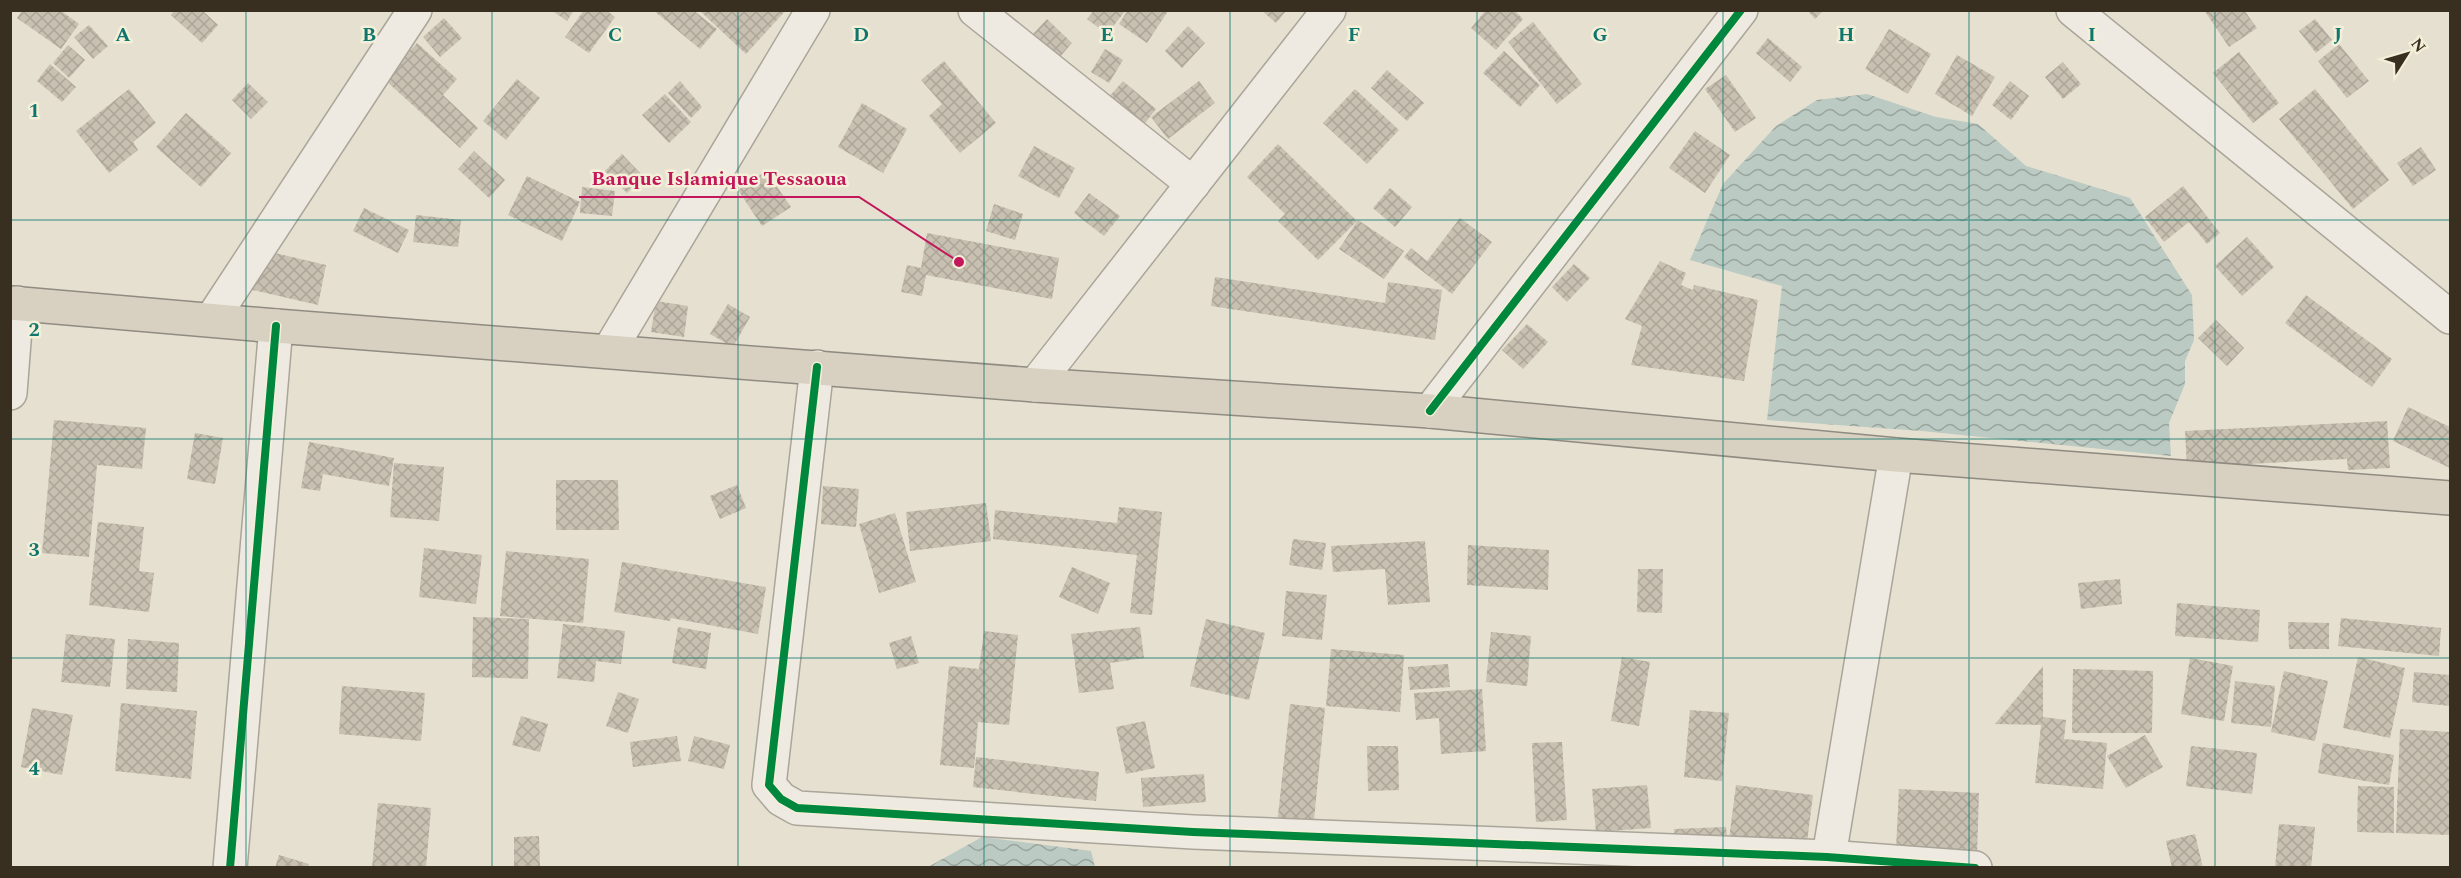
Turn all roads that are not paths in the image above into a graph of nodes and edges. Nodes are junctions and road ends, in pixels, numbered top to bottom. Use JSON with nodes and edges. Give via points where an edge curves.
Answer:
{"nodes":[{"id":1,"x":415,"y":10,"type":"edge"},
{"id":2,"x":813,"y":10,"type":"edge"},
{"id":3,"x":975,"y":10,"type":"edge"},
{"id":4,"x":1329,"y":10,"type":"edge"},
{"id":5,"x":1741,"y":10,"type":"edge"},
{"id":6,"x":2087,"y":15,"type":"edge"},
{"id":7,"x":1192,"y":184,"type":"junction"},
{"id":8,"x":14,"y":303,"type":"edge"},
{"id":9,"x":2451,"y":317,"type":"edge"},
{"id":10,"x":212,"y":319,"type":"junction"},
{"id":11,"x":276,"y":326,"type":"junction"},
{"id":12,"x":609,"y":351,"type":"junction"},
{"id":13,"x":817,"y":367,"type":"junction"},
{"id":14,"x":1035,"y":385,"type":"junction"},
{"id":15,"x":10,"y":393,"type":"edge"},
{"id":16,"x":1430,"y":411,"type":"junction"},
{"id":17,"x":1896,"y":454,"type":"junction"},
{"id":18,"x":2451,"y":498,"type":"edge"},
{"id":19,"x":1827,"y":862,"type":"edge"},
{"id":20,"x":230,"y":867,"type":"edge"},
{"id":21,"x":1975,"y":867,"type":"edge"}],
"edges":[{"from":1,"to":10,"type":"street"},
{"from":2,"to":12,"type":"street"},
{"from":3,"to":7,"type":"street"},
{"from":4,"to":7,"type":"street"},
{"from":5,"to":16,"type":"street"},
{"from":6,"to":9,"type":"street"},
{"from":7,"to":14,"type":"street"},
{"from":8,"to":10,"type":"highway"},
{"from":8,"to":15,"type":"street"},
{"from":10,"to":11,"type":"highway"},
{"from":11,"to":12,"type":"highway"},
{"from":11,"to":20,"type":"street"},
{"from":12,"to":13,"type":"highway"},
{"from":13,"to":14,"type":"highway"},
{"from":13,"to":19,"type":"street","via":[[769,785],[781,799],[797,808],[1192,832]]},
{"from":14,"to":16,"type":"highway"},
{"from":16,"to":17,"type":"highway"},
{"from":17,"to":18,"type":"highway"},
{"from":17,"to":19,"type":"street"},
{"from":19,"to":21,"type":"street"}]}
